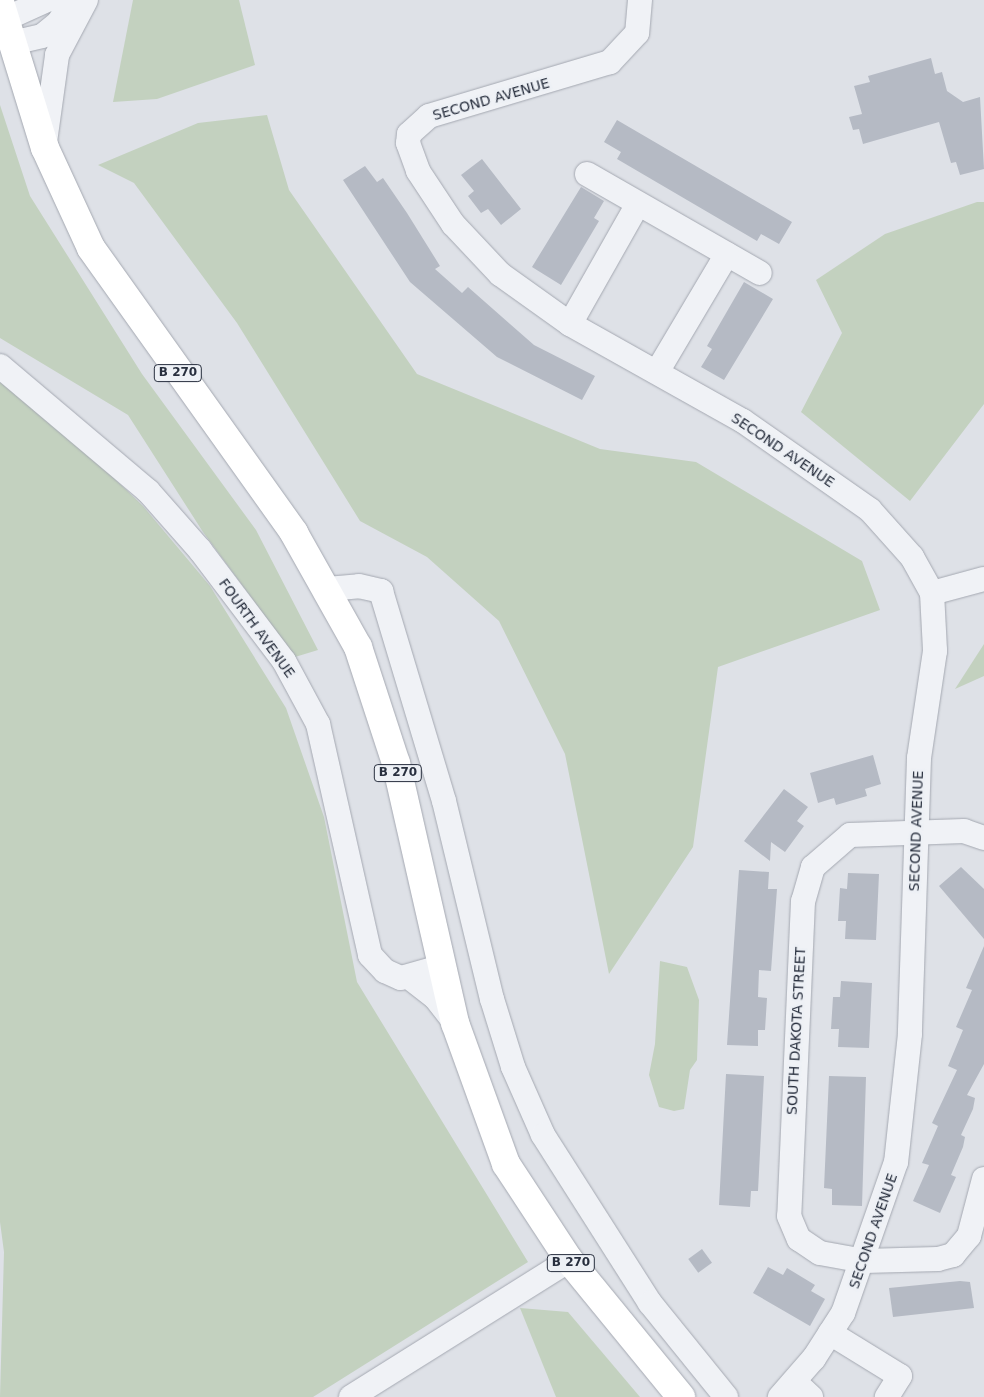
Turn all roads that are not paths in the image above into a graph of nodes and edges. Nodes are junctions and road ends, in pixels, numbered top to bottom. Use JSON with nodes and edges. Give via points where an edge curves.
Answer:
{"nodes":[{"id":1,"x":46,"y":0,"type":"edge"},
{"id":2,"x":72,"y":0,"type":"edge"},
{"id":3,"x":86,"y":0,"type":"edge"},
{"id":4,"x":640,"y":0,"type":"edge"},
{"id":5,"x":5,"y":21,"type":"edge"},
{"id":6,"x":45,"y":148,"type":"junction"},
{"id":7,"x":587,"y":174,"type":"dead end"},
{"id":8,"x":638,"y":204,"type":"junction"},
{"id":9,"x":727,"y":254,"type":"junction"},
{"id":10,"x":760,"y":273,"type":"dead end"},
{"id":11,"x":570,"y":324,"type":"junction"},
{"id":12,"x":0,"y":366,"type":"edge"},
{"id":13,"x":657,"y":372,"type":"junction"},
{"id":14,"x":984,"y":580,"type":"edge"},
{"id":15,"x":326,"y":589,"type":"junction"},
{"id":16,"x":932,"y":593,"type":"junction"},
{"id":17,"x":915,"y":831,"type":"junction"},
{"id":18,"x":981,"y":831,"type":"edge"},
{"id":19,"x":443,"y":966,"type":"junction"},
{"id":20,"x":409,"y":977,"type":"junction"},
{"id":21,"x":455,"y":1023,"type":"junction"},
{"id":22,"x":984,"y":1179,"type":"edge"},
{"id":23,"x":569,"y":1260,"type":"junction"},
{"id":24,"x":864,"y":1261,"type":"junction"},
{"id":25,"x":830,"y":1333,"type":"junction"},
{"id":26,"x":795,"y":1392,"type":"edge"},
{"id":27,"x":351,"y":1397,"type":"edge"},
{"id":28,"x":680,"y":1397,"type":"edge"},
{"id":29,"x":726,"y":1397,"type":"edge"},
{"id":30,"x":887,"y":1397,"type":"edge"}],
"edges":[{"from":1,"to":5,"type":"street"},
{"from":2,"to":5,"type":"street","via":[[59,22],[42,36]]},
{"from":3,"to":6,"type":"street","via":[[57,56]]},
{"from":4,"to":11,"type":"street","name":"SECOND AVENUE","via":[[637,33],[610,62],[429,116],[409,134],[409,153],[453,224],[500,274]]},
{"from":5,"to":6,"type":"main road","number":"B 270"},
{"from":6,"to":15,"type":"main road","number":"B 270","via":[[106,271],[257,479]]},
{"from":7,"to":8,"type":"street"},
{"from":8,"to":9,"type":"street"},
{"from":8,"to":11,"type":"street"},
{"from":9,"to":10,"type":"street"},
{"from":9,"to":13,"type":"street"},
{"from":11,"to":13,"type":"street","name":"SECOND AVENUE"},
{"from":12,"to":20,"type":"street","name":"FOURTH AVENUE","via":[[148,491],[200,550],[284,661],[318,724],[370,955],[392,976]]},
{"from":13,"to":16,"type":"street","name":"SECOND AVENUE","via":[[743,421],[870,510],[912,557]]},
{"from":14,"to":16,"type":"street"},
{"from":15,"to":19,"type":"main road","number":"B 270","via":[[358,647],[376,697]]},
{"from":15,"to":29,"type":"street","via":[[359,586],[382,591],[444,801],[492,999],[513,1068],[543,1135],[650,1303]]},
{"from":16,"to":17,"type":"street","name":"SECOND AVENUE","via":[[935,651],[920,732]]},
{"from":17,"to":18,"type":"street","name":"SOUTH DAKOTA STREET"},
{"from":17,"to":24,"type":"street","name":"SECOND AVENUE","via":[[911,1012],[903,1120],[889,1187]]},
{"from":17,"to":24,"type":"street","name":"SOUTH DAKOTA STREET","via":[[875,831],[836,842],[813,867],[803,901],[789,1216],[794,1232],[807,1247]]},
{"from":19,"to":20,"type":"street"},
{"from":19,"to":21,"type":"main road","number":"B 270"},
{"from":20,"to":21,"type":"street","name":"FOURTH AVENUE","via":[[435,997]]},
{"from":21,"to":23,"type":"main road","number":"B 270","via":[[506,1164]]},
{"from":22,"to":24,"type":"street","name":"SOUTH DAKOTA STREET","via":[[970,1236],[952,1255]]},
{"from":23,"to":27,"type":"street"},
{"from":23,"to":28,"type":"main road","number":"B 270"},
{"from":24,"to":25,"type":"street","name":"SECOND AVENUE"},
{"from":25,"to":26,"type":"street","name":"SECOND AVENUE"},
{"from":25,"to":30,"type":"street","via":[[900,1376]]}]}
